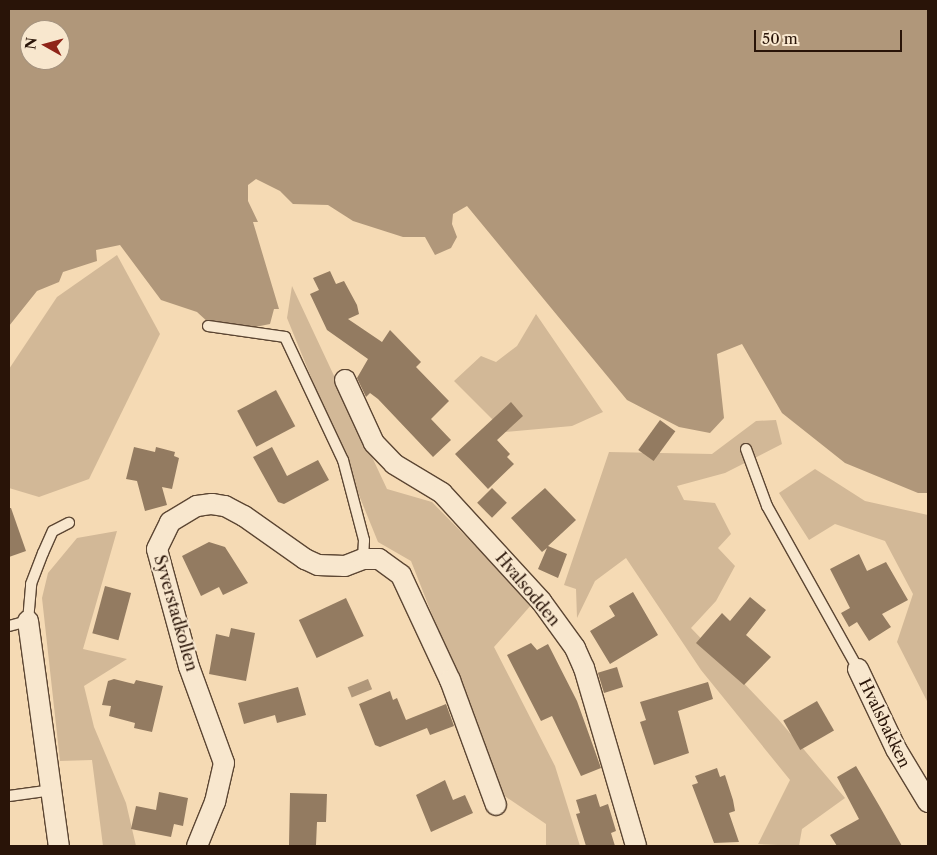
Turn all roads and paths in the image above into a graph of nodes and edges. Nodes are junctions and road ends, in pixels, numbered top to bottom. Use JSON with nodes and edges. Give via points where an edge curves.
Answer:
{"nodes":[{"id":1,"x":208,"y":326,"type":"dead end"},
{"id":2,"x":345,"y":380,"type":"dead end"},
{"id":3,"x":746,"y":449,"type":"dead end"},
{"id":4,"x":69,"y":523,"type":"dead end"},
{"id":5,"x":363,"y":559,"type":"junction"},
{"id":6,"x":18,"y":624,"type":"edge"},
{"id":7,"x":858,"y":669,"type":"joint"},
{"id":8,"x":52,"y":790,"type":"junction"},
{"id":9,"x":9,"y":796,"type":"edge"},
{"id":10,"x":928,"y":802,"type":"edge"},
{"id":11,"x":496,"y":805,"type":"dead end"},
{"id":12,"x":59,"y":846,"type":"edge"},
{"id":13,"x":196,"y":846,"type":"edge"},
{"id":14,"x":636,"y":846,"type":"edge"}],
"edges":[{"from":1,"to":5,"type":"lane","via":[[285,337],[343,460],[364,540]]},
{"from":2,"to":14,"type":"street","name":"Hvalsodden","via":[[374,443],[394,464],[442,493],[541,601],[575,648],[584,668]]},
{"from":3,"to":7,"type":"lane","via":[[767,506]]},
{"from":4,"to":6,"type":"lane","via":[[53,531],[42,553]]},
{"from":5,"to":11,"type":"street","name":"Syverstadkollen","via":[[379,558],[401,574],[450,680]]},
{"from":5,"to":13,"type":"street","name":"Syverstadkollen","via":[[344,566],[331,566],[304,559],[265,529],[225,506],[212,504],[190,510],[170,522],[162,534],[157,549],[174,616],[224,763],[215,802]]},
{"from":6,"to":8,"type":"street"},
{"from":7,"to":10,"type":"street","name":"Hvalsbakken","via":[[896,749]]},
{"from":8,"to":9,"type":"lane"},
{"from":8,"to":12,"type":"street"}]}
